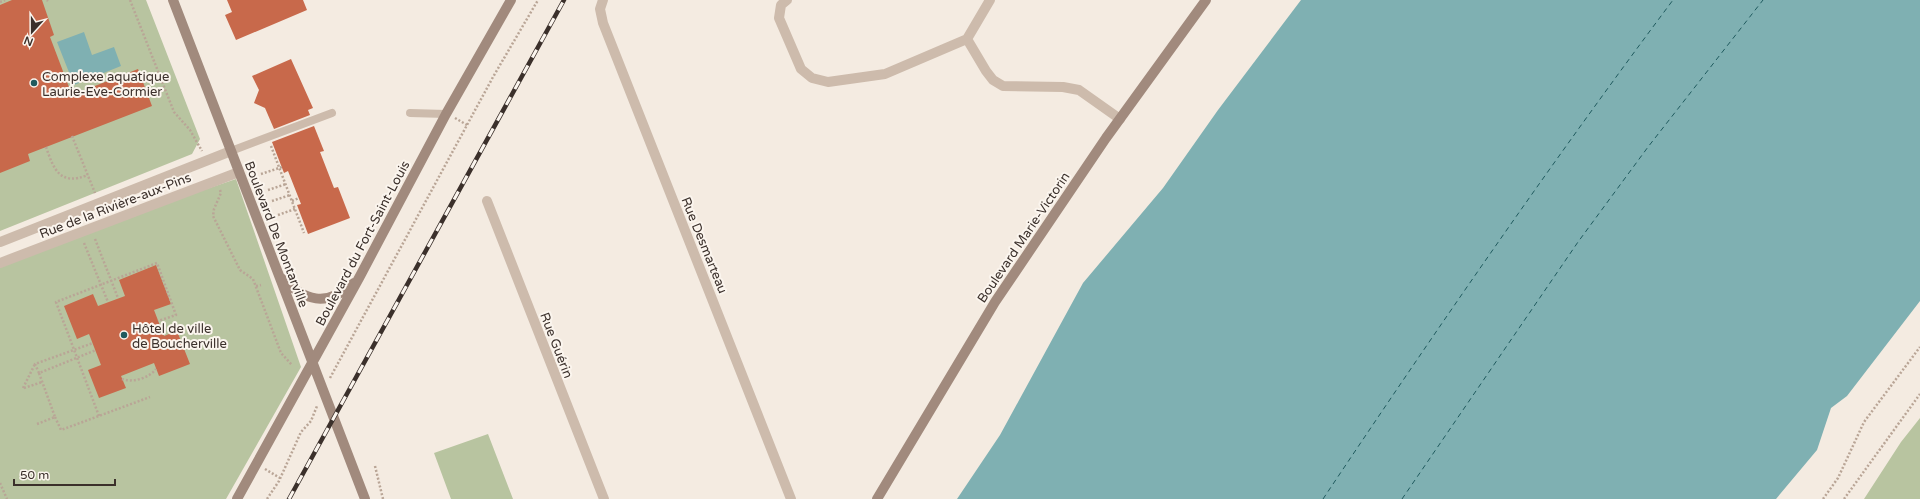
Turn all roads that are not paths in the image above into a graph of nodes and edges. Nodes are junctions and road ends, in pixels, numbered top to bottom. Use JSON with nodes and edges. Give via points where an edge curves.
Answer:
{"nodes":[{"id":1,"x":173,"y":0,"type":"edge"},
{"id":2,"x":511,"y":0,"type":"edge"},
{"id":3,"x":603,"y":0,"type":"edge"},
{"id":4,"x":787,"y":0,"type":"edge"},
{"id":5,"x":990,"y":0,"type":"edge"},
{"id":6,"x":1206,"y":0,"type":"edge"},
{"id":7,"x":967,"y":39,"type":"junction"},
{"id":8,"x":410,"y":112,"type":"dead end"},
{"id":9,"x":332,"y":113,"type":"dead end"},
{"id":10,"x":446,"y":114,"type":"junction"},
{"id":11,"x":1120,"y":119,"type":"junction"},
{"id":12,"x":231,"y":151,"type":"junction"},
{"id":13,"x":239,"y":172,"type":"junction"},
{"id":14,"x":487,"y":201,"type":"dead end"},
{"id":15,"x":2,"y":241,"type":"edge"},
{"id":16,"x":0,"y":263,"type":"edge"},
{"id":17,"x":279,"y":275,"type":"junction"},
{"id":18,"x":359,"y":278,"type":"junction"},
{"id":19,"x":313,"y":362,"type":"junction"},
{"id":20,"x":237,"y":499,"type":"edge"},
{"id":21,"x":365,"y":499,"type":"edge"},
{"id":22,"x":604,"y":499,"type":"edge"},
{"id":23,"x":791,"y":499,"type":"edge"},
{"id":24,"x":877,"y":499,"type":"edge"}],
"edges":[{"from":1,"to":12,"type":"street","name":"Boulevard De Montarville"},
{"from":2,"to":10,"type":"street","name":"Boulevard du Fort-Saint-Louis"},
{"from":3,"to":23,"type":"street","name":"Rue Desmarteau","via":[[600,9],[602,23]]},
{"from":4,"to":7,"type":"street","via":[[781,5],[779,18],[801,69],[812,78],[828,82],[885,74]]},
{"from":5,"to":7,"type":"street"},
{"from":6,"to":11,"type":"street","name":"Boulevard Marie-Victorin"},
{"from":7,"to":11,"type":"street","via":[[986,71],[993,80],[1003,86],[1063,87],[1079,90]]},
{"from":8,"to":10,"type":"lane"},
{"from":9,"to":12,"type":"lane"},
{"from":10,"to":18,"type":"street","name":"Boulevard du Fort-Saint-Louis"},
{"from":11,"to":24,"type":"street","name":"Boulevard Marie-Victorin","via":[[995,302]]},
{"from":12,"to":13,"type":"street","name":"Boulevard De Montarville"},
{"from":12,"to":15,"type":"street","name":"Rue de la Rivière-aux-Pins"},
{"from":13,"to":16,"type":"street","name":"Rue de la Rivière-aux-Pins"},
{"from":13,"to":17,"type":"street","name":"Boulevard De Montarville"},
{"from":14,"to":22,"type":"street","name":"Rue Guérin"},
{"from":17,"to":18,"type":"street","via":[[297,292],[319,300],[338,295]]},
{"from":17,"to":19,"type":"street","name":"Boulevard De Montarville"},
{"from":18,"to":19,"type":"street","name":"Boulevard du Fort-Saint-Louis"},
{"from":19,"to":20,"type":"street","name":"Boulevard du Fort-Saint-Louis"},
{"from":19,"to":21,"type":"street","name":"Boulevard De Montarville"}]}
